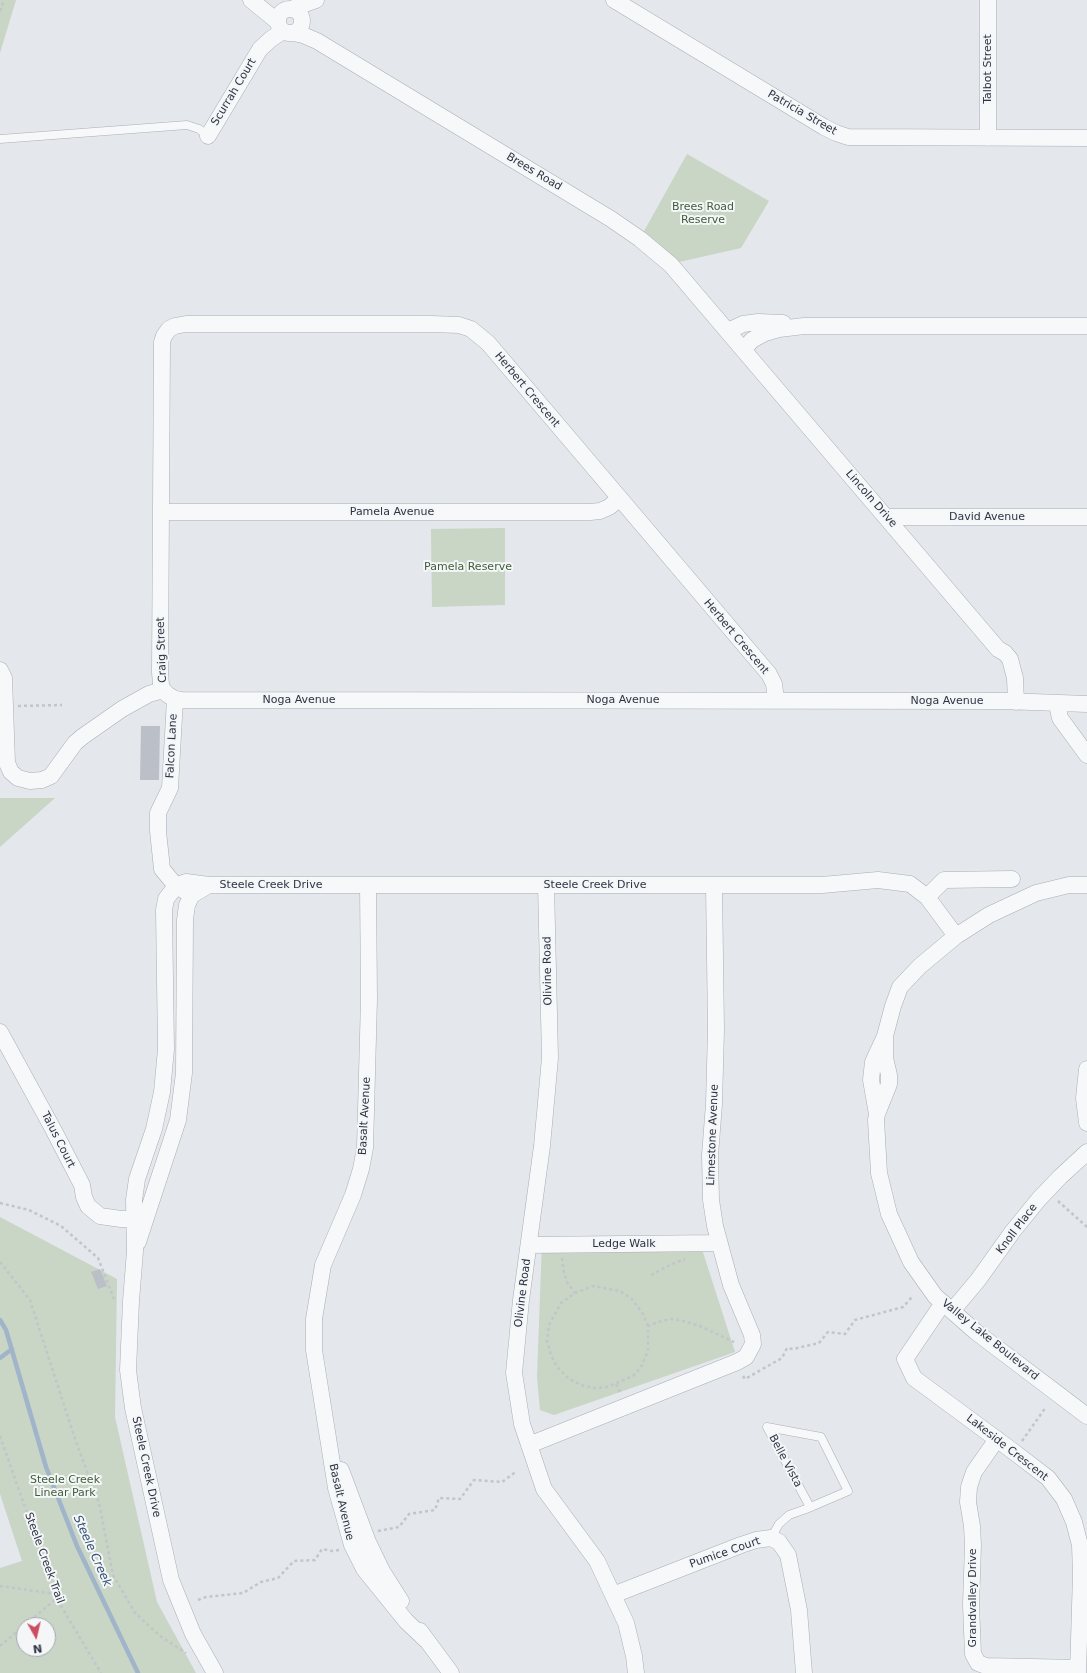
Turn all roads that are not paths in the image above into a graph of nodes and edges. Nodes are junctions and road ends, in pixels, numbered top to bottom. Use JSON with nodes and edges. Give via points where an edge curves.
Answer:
{"nodes":[{"id":1,"x":251,"y":0,"type":"edge"},
{"id":2,"x":316,"y":0,"type":"edge"},
{"id":3,"x":320,"y":0,"type":"edge"},
{"id":4,"x":614,"y":0,"type":"edge"},
{"id":5,"x":988,"y":0,"type":"edge"},
{"id":6,"x":289,"y":21,"type":"junction"},
{"id":7,"x":208,"y":136,"type":"joint"},
{"id":8,"x":988,"y":138,"type":"junction"},
{"id":9,"x":1087,"y":138,"type":"edge"},
{"id":10,"x":0,"y":139,"type":"edge"},
{"id":11,"x":804,"y":326,"type":"junction"},
{"id":12,"x":1087,"y":326,"type":"edge"},
{"id":13,"x":728,"y":331,"type":"junction"},
{"id":14,"x":162,"y":342,"type":"joint"},
{"id":15,"x":744,"y":349,"type":"junction"},
{"id":16,"x":619,"y":499,"type":"junction"},
{"id":17,"x":161,"y":512,"type":"junction"},
{"id":18,"x":886,"y":517,"type":"junction"},
{"id":19,"x":1087,"y":517,"type":"edge"},
{"id":20,"x":0,"y":670,"type":"edge"},
{"id":21,"x":169,"y":694,"type":"junction"},
{"id":22,"x":776,"y":700,"type":"junction"},
{"id":23,"x":1011,"y":702,"type":"junction"},
{"id":24,"x":1057,"y":704,"type":"junction"},
{"id":25,"x":1087,"y":704,"type":"edge"},
{"id":26,"x":1087,"y":755,"type":"edge"},
{"id":27,"x":1012,"y":879,"type":"dead end"},
{"id":28,"x":209,"y":885,"type":"junction"},
{"id":29,"x":368,"y":885,"type":"junction"},
{"id":30,"x":546,"y":885,"type":"junction"},
{"id":31,"x":1087,"y":885,"type":"edge"},
{"id":32,"x":176,"y":886,"type":"junction"},
{"id":33,"x":714,"y":886,"type":"junction"},
{"id":34,"x":192,"y":895,"type":"junction"},
{"id":35,"x":927,"y":897,"type":"junction"},
{"id":36,"x":956,"y":936,"type":"junction"},
{"id":37,"x":0,"y":1032,"type":"edge"},
{"id":38,"x":1087,"y":1069,"type":"edge"},
{"id":39,"x":1087,"y":1123,"type":"edge"},
{"id":40,"x":1087,"y":1152,"type":"edge"},
{"id":41,"x":134,"y":1219,"type":"junction"},
{"id":42,"x":719,"y":1243,"type":"junction"},
{"id":43,"x":529,"y":1245,"type":"junction"},
{"id":44,"x":135,"y":1251,"type":"junction"},
{"id":45,"x":948,"y":1307,"type":"junction"},
{"id":46,"x":1087,"y":1416,"type":"edge"},
{"id":47,"x":997,"y":1439,"type":"junction"},
{"id":48,"x":529,"y":1445,"type":"junction"},
{"id":49,"x":810,"y":1507,"type":"junction"},
{"id":50,"x":771,"y":1538,"type":"junction"},
{"id":51,"x":613,"y":1595,"type":"junction"},
{"id":52,"x":1078,"y":1670,"type":"edge"},
{"id":53,"x":215,"y":1673,"type":"edge"},
{"id":54,"x":451,"y":1673,"type":"edge"},
{"id":55,"x":636,"y":1673,"type":"edge"},
{"id":56,"x":804,"y":1673,"type":"edge"}],
"edges":[{"from":1,"to":6,"type":"street","name":"Brees Road"},
{"from":2,"to":6,"type":"street"},
{"from":3,"to":6,"type":"street"},
{"from":4,"to":8,"type":"street","name":"Patricia Street","via":[[836,134],[857,138]]},
{"from":5,"to":8,"type":"street","name":"Talbot Street"},
{"from":6,"to":7,"type":"street","name":"Scurrah Court","via":[[260,49]]},
{"from":6,"to":13,"type":"street","name":"Brees Road","via":[[317,41],[625,228],[671,265]]},
{"from":7,"to":10,"type":"lane","via":[[199,129],[187,125]]},
{"from":8,"to":9,"type":"street","name":"Patricia Street"},
{"from":11,"to":12,"type":"street"},
{"from":11,"to":13,"type":"street","via":[[758,322],[743,324]]},
{"from":11,"to":15,"type":"street","via":[[765,333],[752,340]]},
{"from":13,"to":15,"type":"street","name":"Lincoln Drive"},
{"from":14,"to":16,"type":"street","name":"Herbert Crescent","via":[[169,329],[186,324],[459,325],[471,329],[488,343]]},
{"from":14,"to":17,"type":"street","name":"Craig Street"},
{"from":15,"to":18,"type":"street","name":"Lincoln Drive"},
{"from":16,"to":17,"type":"street","name":"Pamela Avenue","via":[[609,507],[590,512]]},
{"from":16,"to":22,"type":"street","name":"Herbert Crescent","via":[[769,674],[774,684]]},
{"from":17,"to":21,"type":"street","name":"Craig Street","via":[[160,672],[161,685]]},
{"from":18,"to":19,"type":"street","name":"David Avenue"},
{"from":18,"to":23,"type":"street","name":"Lincoln Drive","via":[[998,649],[1010,659],[1013,669]]},
{"from":20,"to":21,"type":"street","name":"Craig Street","via":[[4,678],[7,763],[11,772],[18,778],[30,781],[51,776],[75,743],[122,709],[149,694]]},
{"from":21,"to":22,"type":"street","name":"Noga Avenue","via":[[181,700]]},
{"from":21,"to":32,"type":"street","name":"Falcon Lane","via":[[172,774],[170,788],[158,813],[158,831],[162,869]]},
{"from":22,"to":23,"type":"street","name":"Noga Avenue"},
{"from":23,"to":24,"type":"street","name":"Noga Avenue"},
{"from":24,"to":25,"type":"street","name":"Noga Avenue"},
{"from":24,"to":26,"type":"street","via":[[1060,718]]},
{"from":27,"to":35,"type":"street","via":[[944,880]]},
{"from":28,"to":29,"type":"street","name":"Steele Creek Drive"},
{"from":28,"to":32,"type":"street","name":"Steele Creek Drive","via":[[186,882]]},
{"from":28,"to":34,"type":"street","name":"Steele Creek Drive"},
{"from":29,"to":30,"type":"street","name":"Steele Creek Drive"},
{"from":29,"to":54,"type":"street","name":"Basalt Avenue","via":[[369,999],[365,1148],[353,1195],[323,1265],[314,1319],[314,1350],[328,1434],[368,1542],[382,1571],[426,1640]]},
{"from":30,"to":33,"type":"street","name":"Steele Creek Drive"},
{"from":30,"to":43,"type":"street","name":"Olivine Road","via":[[550,1058]]},
{"from":31,"to":36,"type":"street","name":"Valley Lake Boulevard","via":[[1069,885],[1036,893],[989,915]]},
{"from":32,"to":34,"type":"street","name":"Falcon Lane"},
{"from":32,"to":41,"type":"street","name":"Steele Creek Drive","via":[[166,899],[164,910],[166,1049],[162,1092],[154,1129],[137,1179]]},
{"from":33,"to":35,"type":"street","name":"Steele Creek Drive","via":[[822,885],[878,880],[910,884]]},
{"from":33,"to":42,"type":"street","name":"Limestone Avenue","via":[[716,1029],[710,1180]]},
{"from":34,"to":44,"type":"street","name":"Steele Creek Drive","via":[[184,920],[184,1073],[178,1120]]},
{"from":35,"to":36,"type":"street","name":"Steele Creek Drive"},
{"from":36,"to":45,"type":"street","name":"Valley Lake Boulevard","via":[[920,966],[900,987],[871,1072],[877,1114],[879,1173],[889,1214],[911,1262],[935,1296]]},
{"from":37,"to":41,"type":"street","name":"Talus Court","via":[[82,1185],[88,1206],[100,1216]]},
{"from":38,"to":39,"type":"street","via":[[1084,1098]]},
{"from":40,"to":45,"type":"street","name":"Knoll Place","via":[[1039,1199],[978,1280]]},
{"from":41,"to":44,"type":"street","name":"Steele Creek Drive"},
{"from":42,"to":43,"type":"street","name":"Ledge Walk"},
{"from":42,"to":48,"type":"street","name":"Limestone Avenue","via":[[731,1285],[752,1335],[753,1344],[746,1357]]},
{"from":43,"to":48,"type":"street","name":"Olivine Road","via":[[514,1373],[522,1424]]},
{"from":44,"to":53,"type":"street","name":"Steele Creek Drive","via":[[128,1370],[133,1408],[171,1580],[193,1634]]},
{"from":45,"to":46,"type":"street","name":"Valley Lake Boulevard","via":[[976,1332]]},
{"from":45,"to":47,"type":"street","name":"Lakeside Crescent","via":[[904,1359],[914,1378]]},
{"from":47,"to":52,"type":"street","name":"Lakeside Crescent","via":[[1048,1478],[1064,1499],[1074,1522],[1080,1545],[1081,1574]]},
{"from":47,"to":52,"type":"street","name":"Grandvalley Drive","via":[[974,1472],[969,1487],[968,1502],[973,1545],[973,1654],[978,1663],[986,1666]]},
{"from":48,"to":51,"type":"street","name":"Olivine Road","via":[[544,1489],[597,1561]]},
{"from":49,"to":49,"type":"lane","name":"Belle Vista","via":[[848,1491],[821,1437],[766,1427]]},
{"from":49,"to":50,"type":"lane","name":"Belle Vista","via":[[789,1515],[779,1524]]},
{"from":50,"to":51,"type":"street","name":"Pumice Court","via":[[741,1545]]},
{"from":50,"to":56,"type":"street","name":"Pumice Court","via":[[779,1542],[788,1555],[799,1610]]},
{"from":51,"to":55,"type":"street","name":"Olivine Road","via":[[626,1623]]}]}
